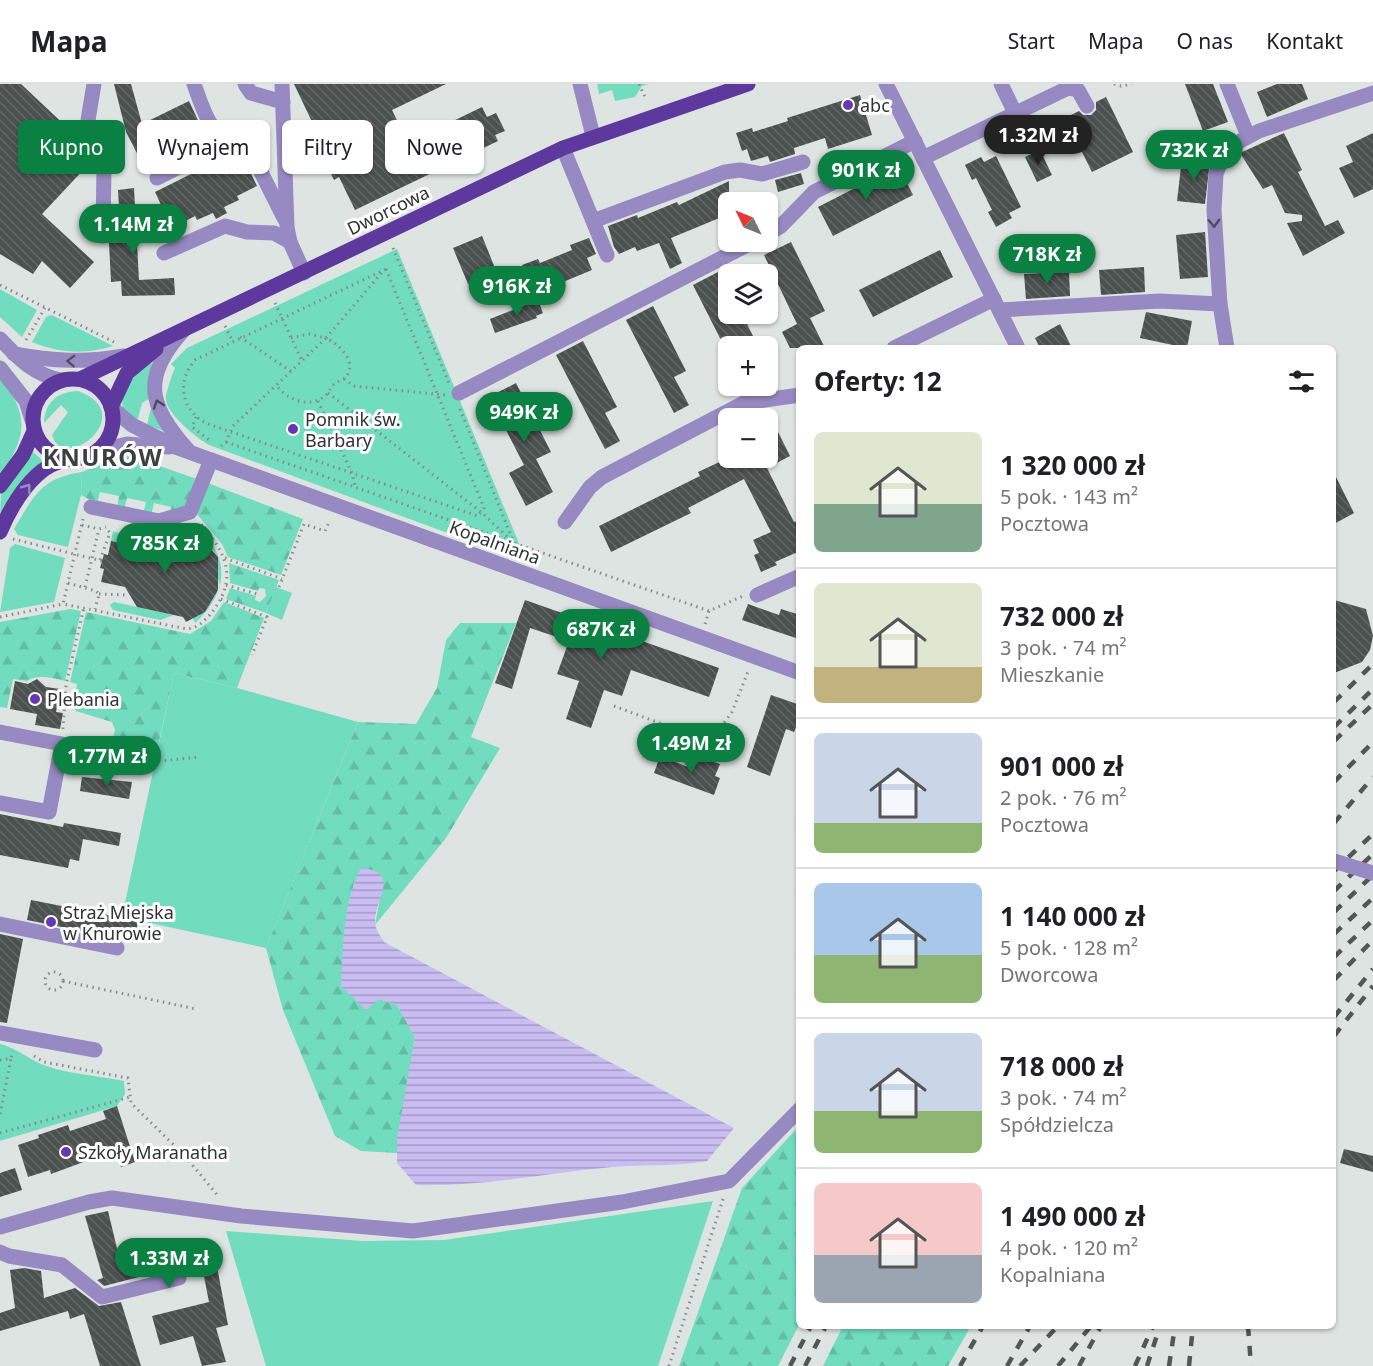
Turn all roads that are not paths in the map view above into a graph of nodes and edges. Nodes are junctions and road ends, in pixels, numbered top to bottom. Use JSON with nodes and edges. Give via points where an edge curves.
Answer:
{"nodes":[{"id":1,"x":94,"y":84,"type":"edge"},
{"id":2,"x":194,"y":84,"type":"edge"},
{"id":3,"x":245,"y":84,"type":"edge"},
{"id":4,"x":282,"y":84,"type":"edge"},
{"id":5,"x":580,"y":84,"type":"edge"},
{"id":6,"x":748,"y":84,"type":"edge"},
{"id":7,"x":886,"y":84,"type":"edge"},
{"id":8,"x":1001,"y":84,"type":"edge"},
{"id":9,"x":1227,"y":84,"type":"edge"},
{"id":10,"x":1052,"y":89,"type":"edge"},
{"id":11,"x":1373,"y":93,"type":"edge"},
{"id":12,"x":283,"y":102,"type":"junction"},
{"id":13,"x":1087,"y":106,"type":"dead end"},
{"id":14,"x":1015,"y":113,"type":"junction"},
{"id":15,"x":210,"y":120,"type":"edge"},
{"id":16,"x":593,"y":136,"type":"junction"},
{"id":17,"x":1248,"y":136,"type":"junction"},
{"id":18,"x":915,"y":141,"type":"junction"},
{"id":19,"x":563,"y":148,"type":"junction"},
{"id":20,"x":923,"y":158,"type":"junction"},
{"id":21,"x":803,"y":162,"type":"dead end"},
{"id":22,"x":165,"y":174,"type":"edge"},
{"id":23,"x":261,"y":174,"type":"edge"},
{"id":24,"x":157,"y":178,"type":"dead end"},
{"id":25,"x":593,"y":221,"type":"junction"},
{"id":26,"x":778,"y":228,"type":"edge"},
{"id":27,"x":289,"y":234,"type":"junction"},
{"id":28,"x":103,"y":236,"type":"dead end"},
{"id":29,"x":734,"y":252,"type":"edge"},
{"id":30,"x":164,"y":253,"type":"dead end"},
{"id":31,"x":607,"y":255,"type":"dead end"},
{"id":32,"x":304,"y":273,"type":"junction"},
{"id":33,"x":1220,"y":304,"type":"junction"},
{"id":34,"x":997,"y":305,"type":"junction"},
{"id":35,"x":183,"y":331,"type":"junction"},
{"id":36,"x":0,"y":339,"type":"edge"},
{"id":37,"x":901,"y":345,"type":"edge"},
{"id":38,"x":1017,"y":345,"type":"edge"},
{"id":39,"x":1227,"y":345,"type":"edge"},
{"id":40,"x":124,"y":350,"type":"junction"},
{"id":41,"x":14,"y":354,"type":"junction"},
{"id":42,"x":0,"y":368,"type":"edge"},
{"id":43,"x":80,"y":379,"type":"junction"},
{"id":44,"x":61,"y":380,"type":"junction"},
{"id":45,"x":459,"y":393,"type":"dead end"},
{"id":46,"x":796,"y":396,"type":"edge"},
{"id":47,"x":111,"y":407,"type":"junction"},
{"id":48,"x":33,"y":425,"type":"junction"},
{"id":49,"x":184,"y":450,"type":"junction"},
{"id":50,"x":98,"y":451,"type":"junction"},
{"id":51,"x":67,"y":460,"type":"junction"},
{"id":52,"x":211,"y":460,"type":"junction"},
{"id":53,"x":0,"y":486,"type":"edge"},
{"id":54,"x":91,"y":507,"type":"road end"},
{"id":55,"x":565,"y":522,"type":"dead end"},
{"id":56,"x":4,"y":535,"type":"edge"},
{"id":57,"x":796,"y":578,"type":"edge"},
{"id":58,"x":757,"y":595,"type":"road end"},
{"id":59,"x":796,"y":672,"type":"edge"},
{"id":60,"x":0,"y":732,"type":"edge"},
{"id":61,"x":0,"y":803,"type":"edge"},
{"id":62,"x":1336,"y":862,"type":"edge"},
{"id":63,"x":1373,"y":873,"type":"edge"},
{"id":64,"x":0,"y":924,"type":"edge"},
{"id":65,"x":117,"y":948,"type":"dead end"},
{"id":66,"x":0,"y":1033,"type":"edge"},
{"id":67,"x":95,"y":1050,"type":"dead end"},
{"id":68,"x":796,"y":1113,"type":"edge"},
{"id":69,"x":0,"y":1227,"type":"edge"},
{"id":70,"x":0,"y":1252,"type":"edge"},
{"id":71,"x":179,"y":1278,"type":"dead end"}],
"edges":[{"from":1,"to":28,"type":"street","via":[[88,120],[104,164]]},
{"from":2,"to":15,"type":"street"},
{"from":3,"to":12,"type":"street","via":[[251,93]]},
{"from":4,"to":12,"type":"street"},
{"from":5,"to":16,"type":"street"},
{"from":6,"to":16,"type":"main road","name":"Dworcowa"},
{"from":7,"to":18,"type":"street"},
{"from":8,"to":14,"type":"street"},
{"from":9,"to":17,"type":"street"},
{"from":10,"to":13,"type":"street","via":[[1075,87]]},
{"from":10,"to":14,"type":"street"},
{"from":11,"to":17,"type":"street"},
{"from":12,"to":27,"type":"street"},
{"from":14,"to":20,"type":"street"},
{"from":16,"to":19,"type":"main road","name":"Dworcowa"},
{"from":17,"to":33,"type":"street","one_way":true,"via":[[1226,152],[1216,174],[1214,224]]},
{"from":18,"to":20,"type":"street"},
{"from":18,"to":26,"type":"street","via":[[814,192]]},
{"from":19,"to":25,"type":"street"},
{"from":19,"to":32,"type":"main road","name":"Dworcowa"},
{"from":20,"to":34,"type":"street"},
{"from":21,"to":25,"type":"street","via":[[762,174],[725,172]]},
{"from":22,"to":24,"type":"street"},
{"from":23,"to":27,"type":"street"},
{"from":25,"to":31,"type":"street"},
{"from":27,"to":30,"type":"street","via":[[247,232],[225,226]]},
{"from":27,"to":32,"type":"street"},
{"from":29,"to":45,"type":"street"},
{"from":32,"to":35,"type":"main road","name":"Dworcowa"},
{"from":33,"to":34,"type":"street","via":[[1160,301]]},
{"from":33,"to":39,"type":"street"},
{"from":34,"to":37,"type":"street"},
{"from":34,"to":38,"type":"street"},
{"from":35,"to":40,"type":"main road","name":"Dworcowa"},
{"from":35,"to":47,"type":"main road","name":"Dworcowa","via":[[127,373]]},
{"from":49,"to":35,"type":"street","one_way":true,"via":[[165,422],[156,401],[154,382],[159,362]]},
{"from":36,"to":41,"type":"street"},
{"from":40,"to":41,"type":"street","one_way":true,"via":[[92,362]]},
{"from":40,"to":43,"type":"main road","name":"Dworcowa"},
{"from":41,"to":44,"type":"street","via":[[44,377]]},
{"from":42,"to":48,"type":"street","via":[[26,401]]},
{"from":43,"to":44,"type":"main road"},
{"from":43,"to":47,"type":"main road","via":[[100,389]]},
{"from":44,"to":48,"type":"main road","via":[[40,396]]},
{"from":46,"to":55,"type":"street","via":[[744,403],[602,477]]},
{"from":47,"to":49,"type":"street","name":"Kopalniana","via":[[132,425]]},
{"from":47,"to":50,"type":"main road","via":[[112,431]]},
{"from":48,"to":51,"type":"main road","via":[[45,449]]},
{"from":48,"to":53,"type":"main road","via":[[23,455]]},
{"from":49,"to":50,"type":"street","name":"Kopalniana","via":[[127,444]]},
{"from":49,"to":52,"type":"street","name":"Kopalniana"},
{"from":50,"to":51,"type":"main road"},
{"from":56,"to":51,"type":"main road","one_way":true,"via":[[32,481],[51,465]]},
{"from":52,"to":54,"type":"street","via":[[190,512],[159,522]]},
{"from":52,"to":59,"type":"street","name":"Kopalniana"},
{"from":57,"to":58,"type":"street"},
{"from":60,"to":61,"type":"street","via":[[62,744],[49,812]]},
{"from":62,"to":63,"type":"street","bridge":true},
{"from":64,"to":65,"type":"street"},
{"from":66,"to":67,"type":"street"},
{"from":68,"to":69,"type":"street","via":[[729,1181],[622,1202],[413,1231],[228,1215],[112,1198]]},
{"from":70,"to":71,"type":"street","via":[[62,1265],[102,1297]]}]}
